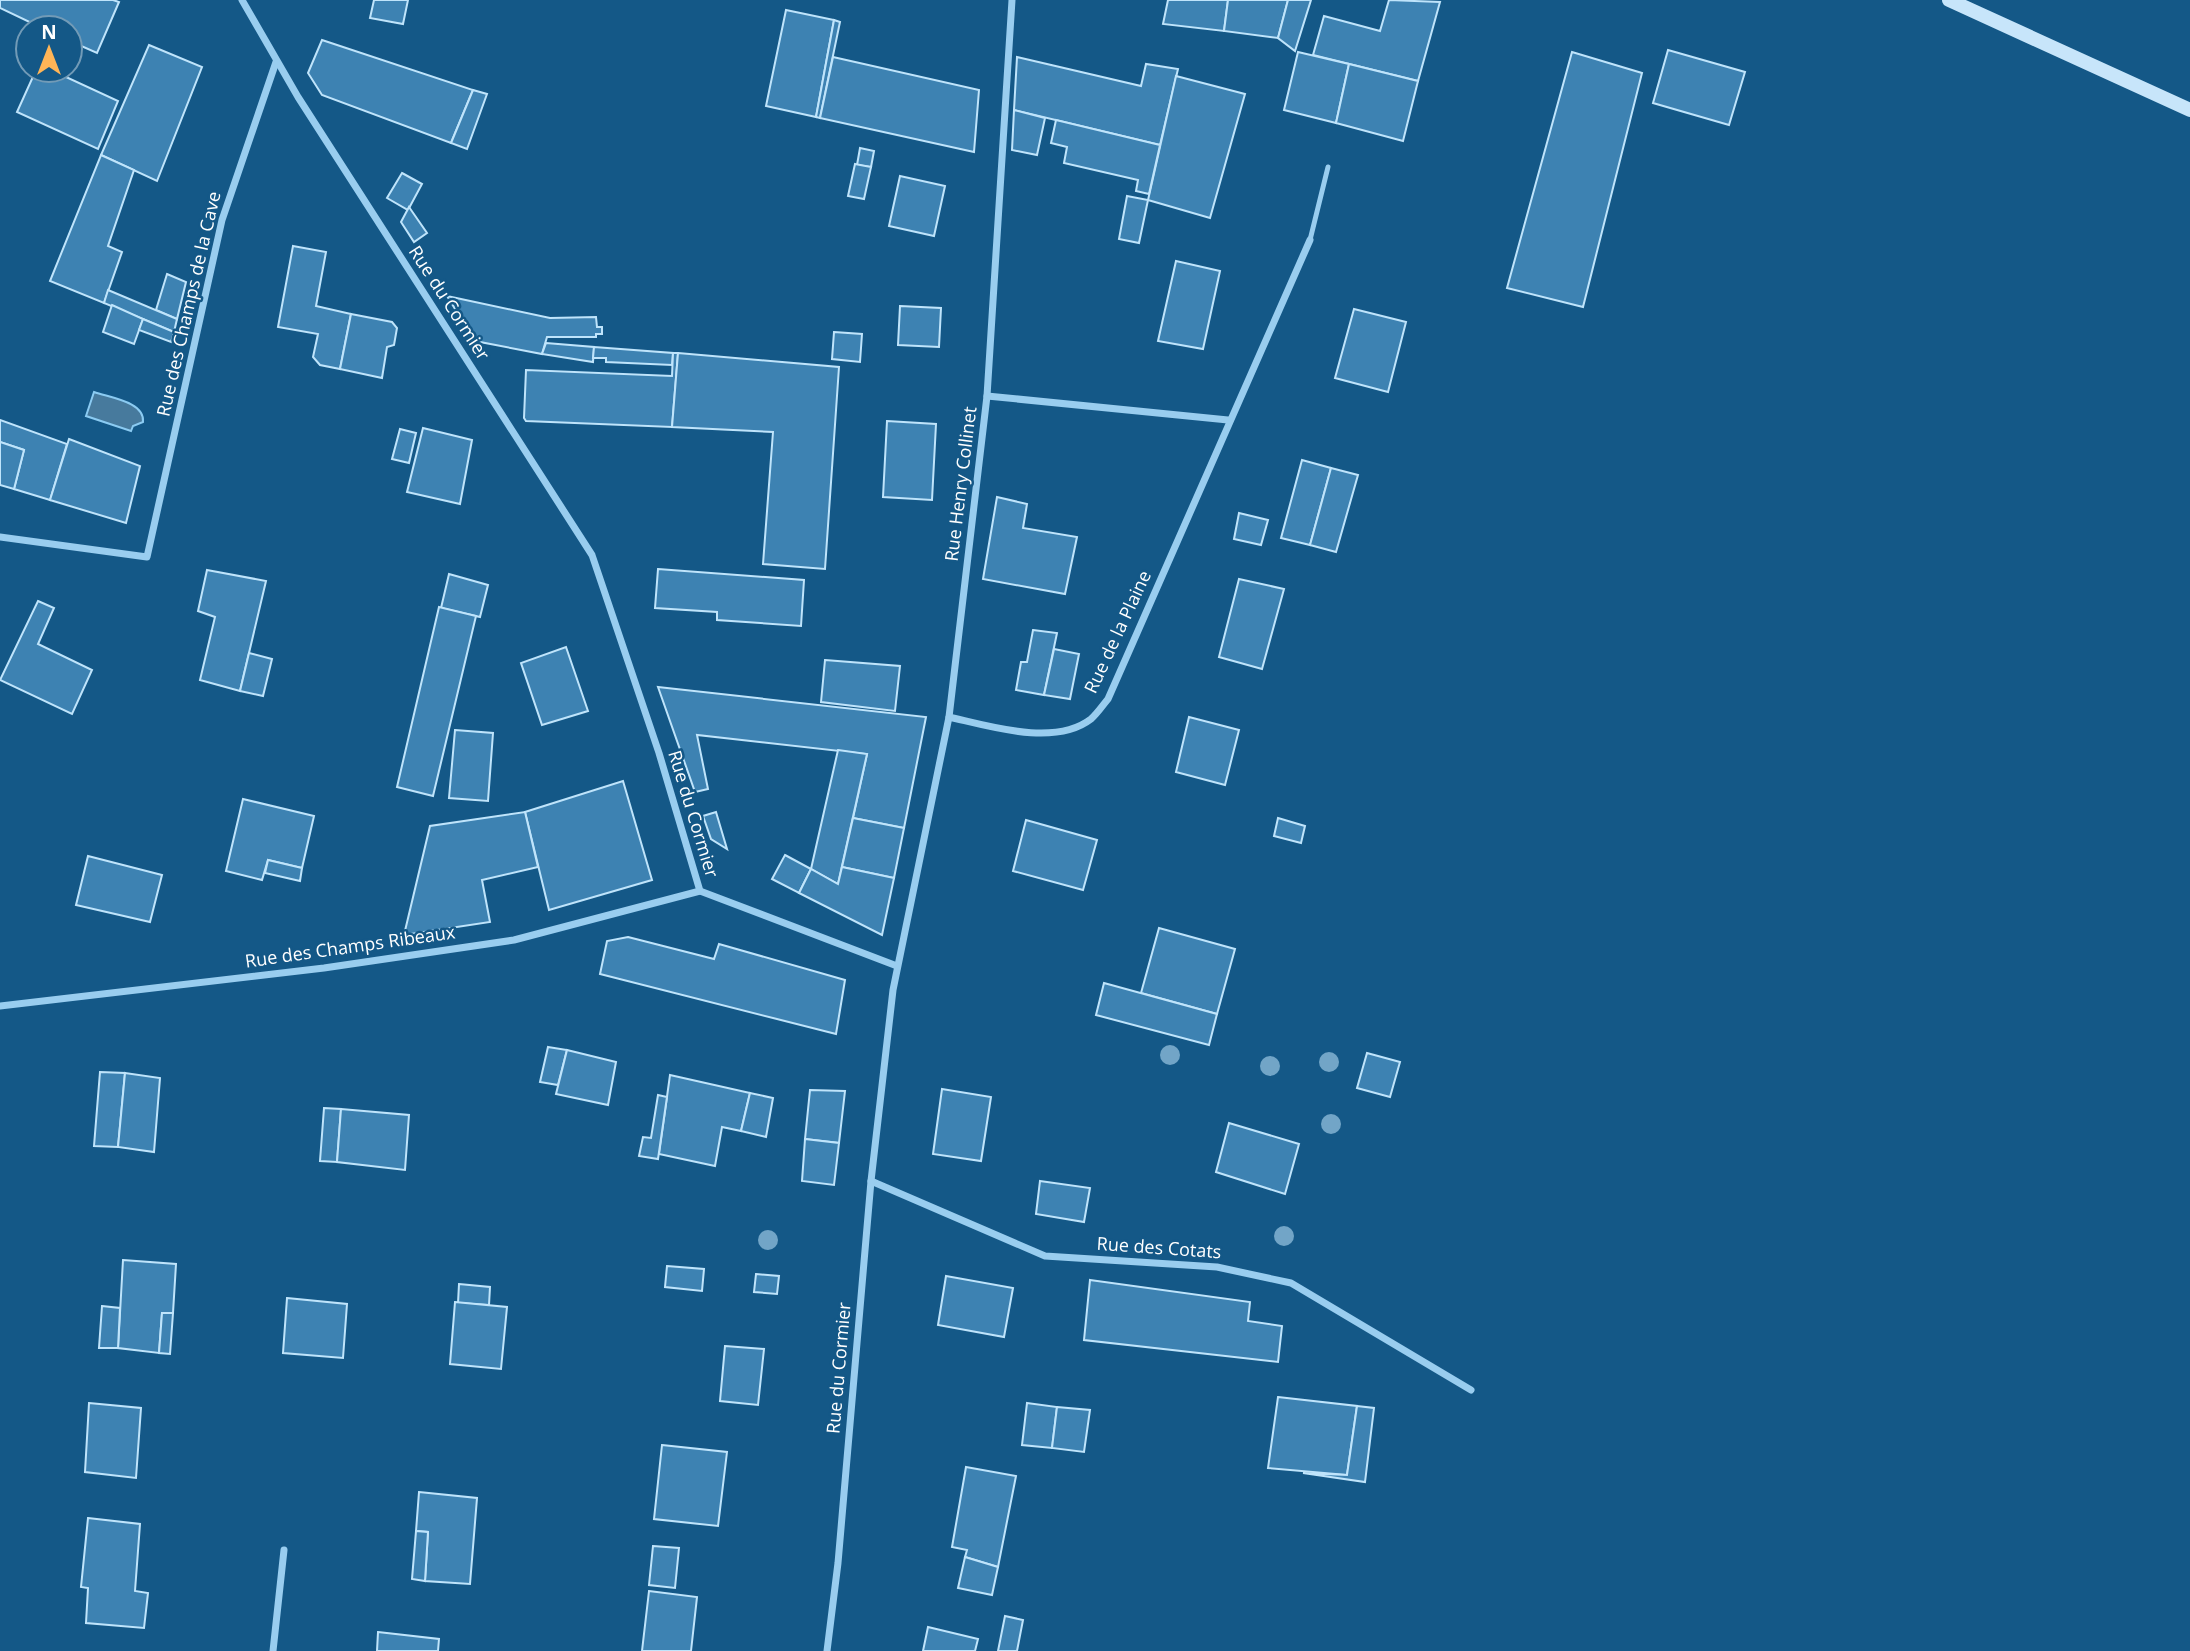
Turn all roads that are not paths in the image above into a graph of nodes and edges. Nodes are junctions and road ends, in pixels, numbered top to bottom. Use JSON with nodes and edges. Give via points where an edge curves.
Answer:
{"nodes":[{"id":1,"x":242,"y":0,"type":"edge"},
{"id":2,"x":1012,"y":0,"type":"edge"},
{"id":3,"x":1949,"y":0,"type":"edge"},
{"id":4,"x":276,"y":61,"type":"junction"},
{"id":5,"x":2190,"y":110,"type":"edge"},
{"id":6,"x":1328,"y":167,"type":"dead end"},
{"id":7,"x":1310,"y":240,"type":"joint"},
{"id":8,"x":988,"y":396,"type":"junction"},
{"id":9,"x":1228,"y":420,"type":"junction"},
{"id":10,"x":0,"y":537,"type":"edge"},
{"id":11,"x":949,"y":717,"type":"junction"},
{"id":12,"x":700,"y":891,"type":"junction"},
{"id":13,"x":897,"y":965,"type":"junction"},
{"id":14,"x":0,"y":1006,"type":"edge"},
{"id":15,"x":871,"y":1181,"type":"junction"},
{"id":16,"x":1471,"y":1390,"type":"dead end"},
{"id":17,"x":284,"y":1550,"type":"dead end"},
{"id":18,"x":274,"y":1651,"type":"edge"},
{"id":19,"x":827,"y":1651,"type":"edge"}],
"edges":[{"from":1,"to":4,"type":"street","name":"Rue du Cormier"},
{"from":2,"to":8,"type":"street","name":"Rue Henry Collinet"},
{"from":3,"to":5,"type":"street"},
{"from":4,"to":10,"type":"street","name":"Rue des Champs de la Cave","via":[[222,220],[147,557]]},
{"from":4,"to":12,"type":"street","name":"Rue du Cormier","via":[[592,555]]},
{"from":6,"to":7,"type":"lane"},
{"from":7,"to":9,"type":"street","name":"Rue de la Plaine"},
{"from":8,"to":9,"type":"street"},
{"from":8,"to":11,"type":"street","name":"Rue Henry Collinet"},
{"from":9,"to":11,"type":"street","name":"Rue de la Plaine","via":[[1108,699],[1090,719],[1065,732],[1017,732]]},
{"from":11,"to":13,"type":"street","name":"Rue Henry Collinet"},
{"from":12,"to":13,"type":"street","name":"Rue du Cormier"},
{"from":12,"to":14,"type":"street","name":"Rue des Champs Ribeaux","via":[[514,940],[324,968]]},
{"from":13,"to":15,"type":"street","name":"Rue du Cormier"},
{"from":15,"to":16,"type":"street","name":"Rue des Cotats","via":[[1045,1256],[1217,1267],[1292,1283]]},
{"from":15,"to":19,"type":"street","name":"Rue du Cormier"},
{"from":17,"to":18,"type":"street"}]}
